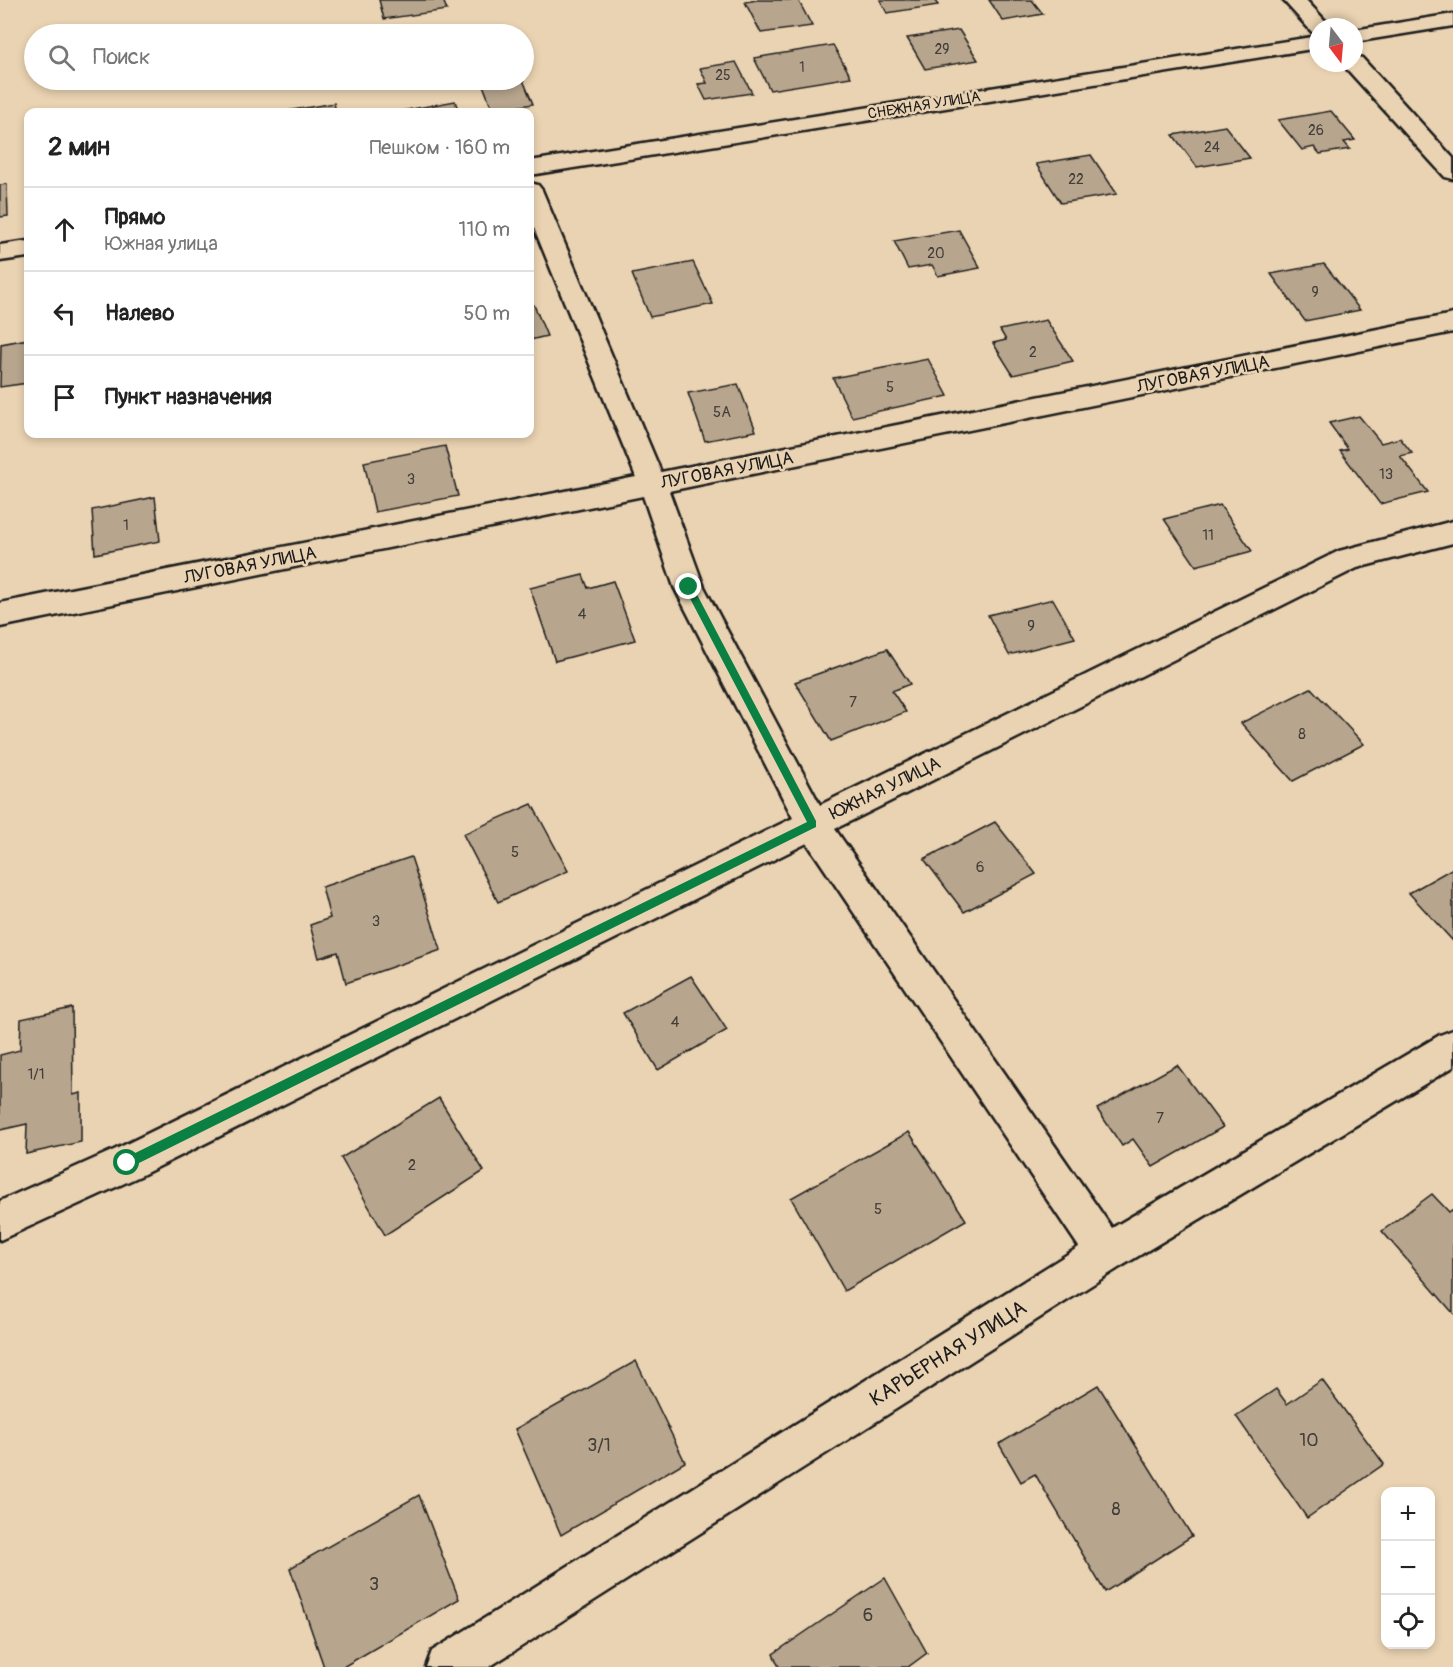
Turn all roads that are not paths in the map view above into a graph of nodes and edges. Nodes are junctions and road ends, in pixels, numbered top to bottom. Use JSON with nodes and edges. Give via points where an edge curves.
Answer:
{"nodes":[{"id":1,"x":1294,"y":0,"type":"edge"},
{"id":2,"x":1311,"y":18,"type":"edge"},
{"id":3,"x":1453,"y":20,"type":"edge"},
{"id":4,"x":1363,"y":35,"type":"edge"},
{"id":5,"x":1309,"y":43,"type":"edge"},
{"id":6,"x":1362,"y":72,"type":"edge"},
{"id":7,"x":534,"y":167,"type":"edge"},
{"id":8,"x":1453,"y":172,"type":"edge"},
{"id":9,"x":534,"y":200,"type":"edge"},
{"id":10,"x":24,"y":250,"type":"edge"},
{"id":11,"x":0,"y":253,"type":"edge"},
{"id":12,"x":1453,"y":323,"type":"edge"},
{"id":13,"x":653,"y":485,"type":"junction"},
{"id":14,"x":1453,"y":532,"type":"edge"},
{"id":15,"x":0,"y":615,"type":"edge"},
{"id":16,"x":813,"y":824,"type":"junction"},
{"id":17,"x":1453,"y":1047,"type":"edge"},
{"id":18,"x":0,"y":1221,"type":"edge"},
{"id":19,"x":1106,"y":1253,"type":"junction"},
{"id":20,"x":448,"y":1667,"type":"edge"}],
"edges":[{"from":1,"to":2,"type":"street"},
{"from":3,"to":4,"type":"street"},
{"from":5,"to":7,"type":"street","name":"СНЕЖНАЯ УЛИЦА"},
{"from":6,"to":8,"type":"street"},
{"from":9,"to":13,"type":"street"},
{"from":10,"to":11,"type":"street"},
{"from":12,"to":13,"type":"street","name":"ЛУГОВАЯ УЛИЦА"},
{"from":13,"to":15,"type":"street","name":"ЛУГОВАЯ УЛИЦА"},
{"from":13,"to":16,"type":"street","via":[[689,587]]},
{"from":14,"to":16,"type":"street","name":"ЮЖНАЯ УЛИЦА","via":[[1349,559]]},
{"from":16,"to":18,"type":"street","name":"ЮЖНАЯ УЛИЦА","via":[[127,1163]]},
{"from":16,"to":19,"type":"street"},
{"from":17,"to":19,"type":"street","name":"КАРЬЕРНАЯ УЛИЦА"},
{"from":19,"to":20,"type":"street","name":"КАРЬЕРНАЯ УЛИЦА"}]}
